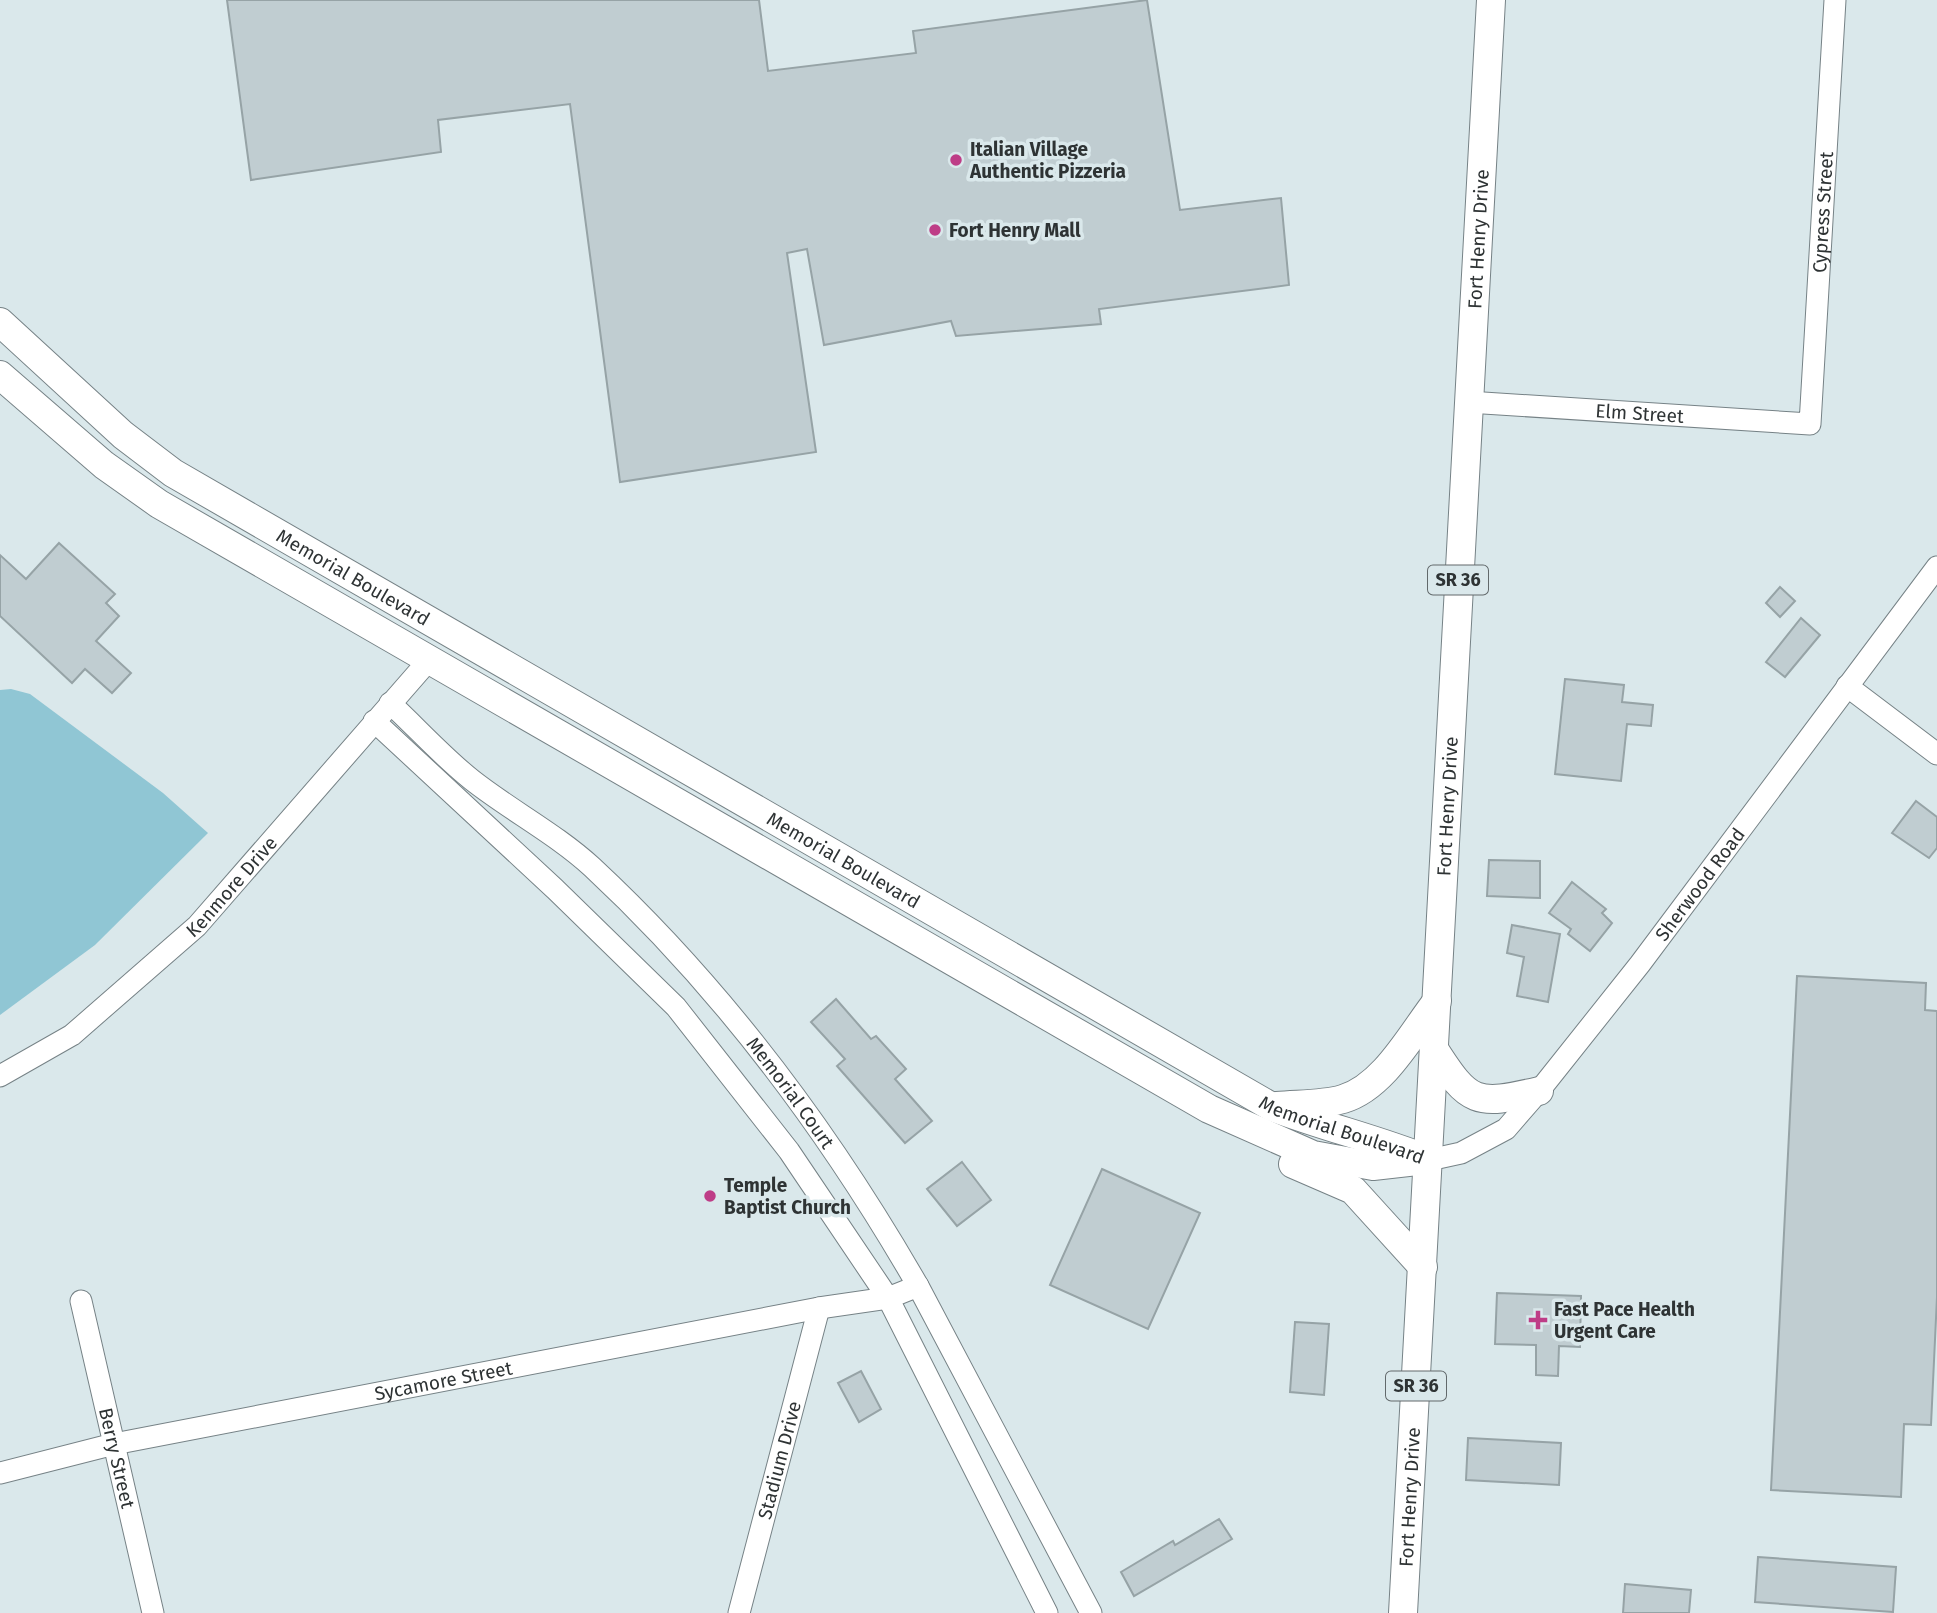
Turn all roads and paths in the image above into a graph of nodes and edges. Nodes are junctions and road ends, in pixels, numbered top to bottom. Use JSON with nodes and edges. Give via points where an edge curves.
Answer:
{"nodes":[{"id":1,"x":1490,"y":0,"type":"edge"},
{"id":2,"x":1835,"y":0,"type":"edge"},
{"id":3,"x":0,"y":322,"type":"edge"},
{"id":4,"x":0,"y":343,"type":"edge"},
{"id":5,"x":0,"y":375,"type":"edge"},
{"id":6,"x":87,"y":402,"type":"junction"},
{"id":7,"x":1468,"y":402,"type":"junction"},
{"id":8,"x":1810,"y":424,"type":"joint"},
{"id":9,"x":1937,"y":567,"type":"edge"},
{"id":10,"x":451,"y":635,"type":"junction"},
{"id":11,"x":429,"y":660,"type":"junction"},
{"id":12,"x":1847,"y":685,"type":"junction"},
{"id":13,"x":390,"y":703,"type":"junction"},
{"id":14,"x":374,"y":721,"type":"junction"},
{"id":15,"x":1937,"y":754,"type":"edge"},
{"id":16,"x":693,"y":771,"type":"junction"},
{"id":17,"x":677,"y":804,"type":"junction"},
{"id":18,"x":705,"y":984,"type":"junction"},
{"id":19,"x":1437,"y":1001,"type":"junction"},
{"id":20,"x":676,"y":1007,"type":"junction"},
{"id":21,"x":1434,"y":1049,"type":"junction"},
{"id":22,"x":0,"y":1076,"type":"edge"},
{"id":23,"x":1539,"y":1091,"type":"junction"},
{"id":24,"x":1272,"y":1107,"type":"junction"},
{"id":25,"x":1209,"y":1109,"type":"junction"},
{"id":26,"x":1429,"y":1160,"type":"junction"},
{"id":27,"x":1423,"y":1267,"type":"junction"},
{"id":28,"x":918,"y":1286,"type":"junction"},
{"id":29,"x":888,"y":1298,"type":"junction"},
{"id":30,"x":81,"y":1301,"type":"dead end"},
{"id":31,"x":819,"y":1308,"type":"junction"},
{"id":32,"x":114,"y":1444,"type":"junction"},
{"id":33,"x":0,"y":1473,"type":"edge"},
{"id":34,"x":153,"y":1613,"type":"edge"},
{"id":35,"x":739,"y":1613,"type":"edge"},
{"id":36,"x":1046,"y":1613,"type":"edge"},
{"id":37,"x":1091,"y":1613,"type":"edge"},
{"id":38,"x":1403,"y":1613,"type":"edge"}],
"edges":[{"from":1,"to":7,"type":"main road","name":"Fort Henry Drive","number":"SR 36"},
{"from":2,"to":8,"type":"street","name":"Cypress Street"},
{"from":3,"to":6,"type":"main road","name":"Memorial Boulevard"},
{"from":4,"to":6,"type":"main road","via":[[21,362]]},
{"from":5,"to":11,"type":"main road","name":"Memorial Boulevard","via":[[136,490]]},
{"from":6,"to":10,"type":"main road","name":"Memorial Boulevard","via":[[173,472]]},
{"from":7,"to":8,"type":"street","name":"Elm Street"},
{"from":7,"to":19,"type":"main road","name":"Fort Henry Drive","number":"SR 36"},
{"from":9,"to":12,"type":"street","name":"Sherwood Road"},
{"from":10,"to":11,"type":"main road"},
{"from":10,"to":16,"type":"main road","name":"Memorial Boulevard"},
{"from":11,"to":13,"type":"street","name":"Kenmore Drive"},
{"from":11,"to":17,"type":"main road","name":"Memorial Boulevard"},
{"from":12,"to":15,"type":"street"},
{"from":12,"to":23,"type":"street","name":"Sherwood Road","via":[[1640,964]]},
{"from":13,"to":14,"type":"street","name":"Kenmore Drive"},
{"from":13,"to":18,"type":"street","name":"Memorial Court","via":[[470,778],[591,866]]},
{"from":14,"to":20,"type":"street","name":"Memorial Court"},
{"from":14,"to":22,"type":"street","name":"Kenmore Drive","via":[[197,926],[72,1035]]},
{"from":16,"to":17,"type":"main road"},
{"from":16,"to":24,"type":"main road","name":"Memorial Boulevard"},
{"from":17,"to":25,"type":"main road","name":"Memorial Boulevard"},
{"from":18,"to":20,"type":"street"},
{"from":18,"to":28,"type":"street","name":"Memorial Court","via":[[797,1101]]},
{"from":19,"to":21,"type":"main road","name":"Fort Henry Drive","number":"SR 36"},
{"from":19,"to":24,"type":"main road","via":[[1368,1086],[1343,1099]]},
{"from":20,"to":29,"type":"street","name":"Memorial Court","via":[[789,1151]]},
{"from":21,"to":23,"type":"main road","via":[[1471,1096],[1488,1101]]},
{"from":21,"to":26,"type":"main road","name":"Fort Henry Drive","number":"SR 36"},
{"from":23,"to":26,"type":"street","name":"Sherwood Road","via":[[1506,1129],[1461,1153]]},
{"from":24,"to":26,"type":"main road","name":"Memorial Boulevard"},
{"from":25,"to":26,"type":"main road","name":"Memorial Boulevard","via":[[1313,1155],[1373,1166]]},
{"from":25,"to":27,"type":"main road","via":[[1272,1157],[1353,1190]]},
{"from":26,"to":27,"type":"main road","name":"Fort Henry Drive","number":"SR 36"},
{"from":27,"to":38,"type":"main road","name":"Fort Henry Drive","number":"SR 36"},
{"from":28,"to":29,"type":"street","name":"Sycamore Street"},
{"from":28,"to":37,"type":"street","name":"Memorial Court"},
{"from":29,"to":31,"type":"street","name":"Sycamore Street"},
{"from":29,"to":36,"type":"street","name":"Memorial Court"},
{"from":30,"to":32,"type":"street","name":"Berry Street"},
{"from":31,"to":32,"type":"street","name":"Sycamore Street"},
{"from":31,"to":35,"type":"street","name":"Stadium Drive"},
{"from":32,"to":33,"type":"street","name":"Sycamore Street"},
{"from":32,"to":34,"type":"street","name":"Berry Street"}]}
